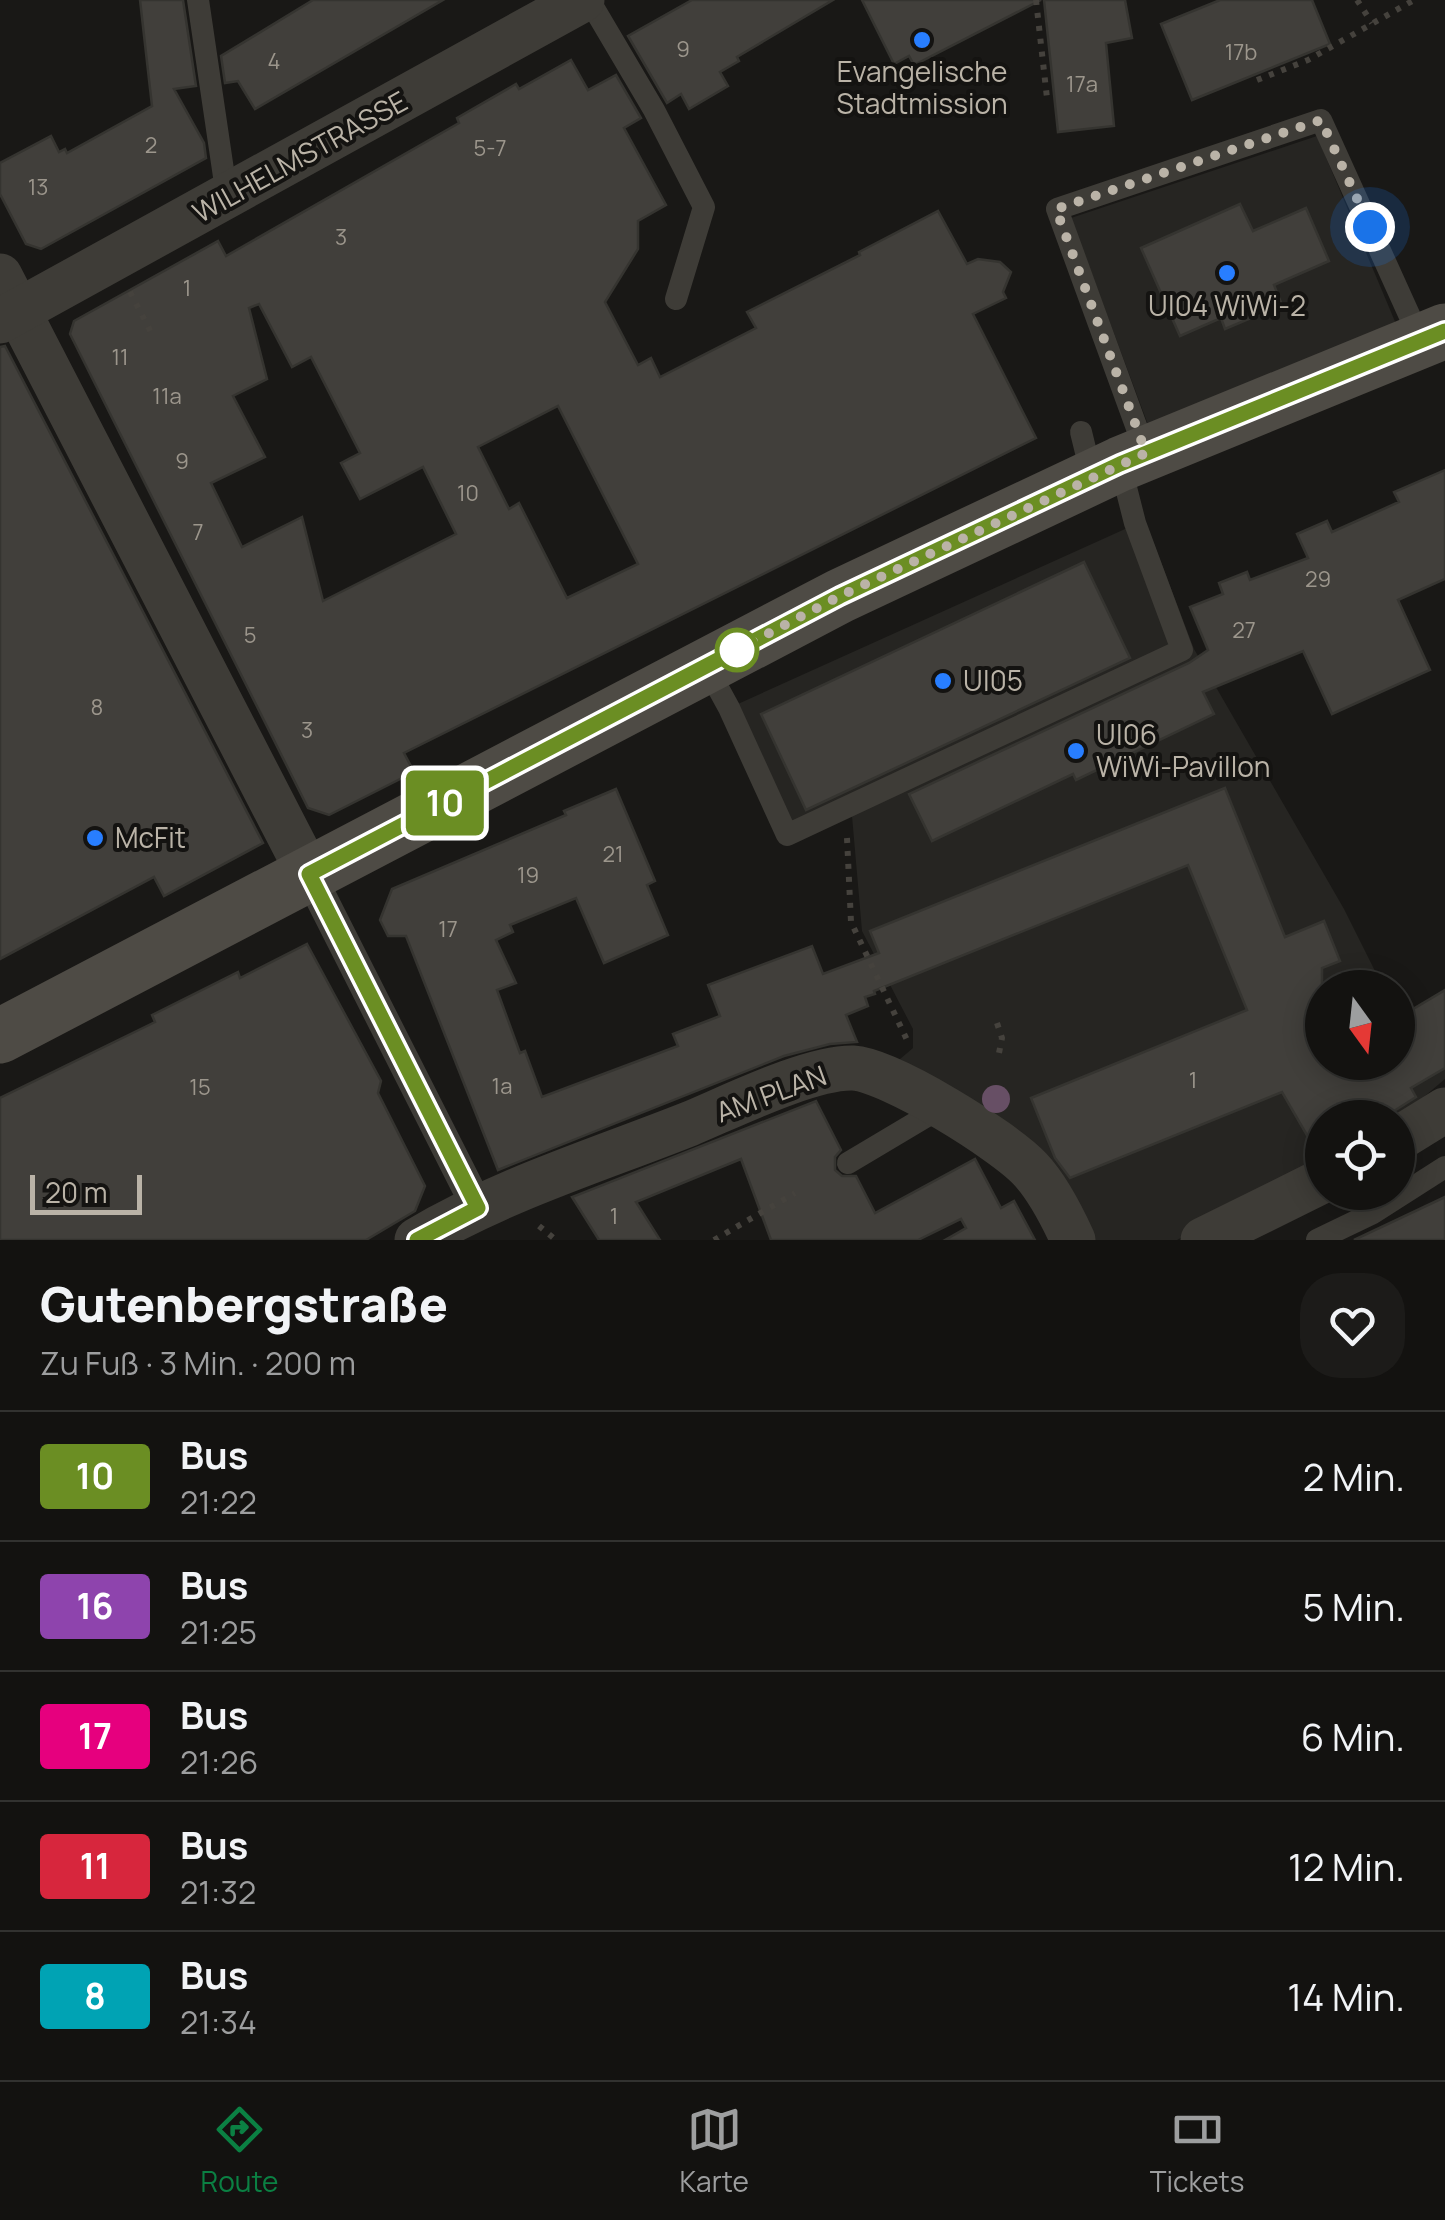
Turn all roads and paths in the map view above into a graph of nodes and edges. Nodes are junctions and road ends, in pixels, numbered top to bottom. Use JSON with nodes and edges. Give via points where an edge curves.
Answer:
{"nodes":[{"id":1,"x":198,"y":0,"type":"edge"},
{"id":2,"x":585,"y":0,"type":"edge"},
{"id":3,"x":1036,"y":0,"type":"edge"},
{"id":4,"x":1358,"y":0,"type":"edge"},
{"id":5,"x":1414,"y":0,"type":"edge"},
{"id":6,"x":1372,"y":24,"type":"junction"},
{"id":7,"x":1256,"y":80,"type":"dead end"},
{"id":8,"x":1046,"y":98,"type":"dead end"},
{"id":9,"x":227,"y":197,"type":"junction"},
{"id":10,"x":114,"y":260,"type":"junction"},
{"id":11,"x":676,"y":299,"type":"dead end"},
{"id":12,"x":6,"y":303,"type":"edge"},
{"id":13,"x":1433,"y":336,"type":"edge"},
{"id":14,"x":154,"y":338,"type":"dead end"},
{"id":15,"x":1110,"y":456,"type":"junction"},
{"id":16,"x":706,"y":666,"type":"junction"},
{"id":17,"x":846,"y":807,"type":"junction"},
{"id":18,"x":309,"y":874,"type":"junction"},
{"id":19,"x":997,"y":1023,"type":"dead end"},
{"id":20,"x":0,"y":1036,"type":"edge"},
{"id":21,"x":908,"y":1040,"type":"dead end"},
{"id":22,"x":999,"y":1052,"type":"dead end"},
{"id":23,"x":942,"y":1108,"type":"junction"},
{"id":24,"x":1445,"y":1110,"type":"edge"},
{"id":25,"x":1415,"y":1129,"type":"edge"},
{"id":26,"x":848,"y":1163,"type":"dead end"},
{"id":27,"x":1445,"y":1168,"type":"edge"},
{"id":28,"x":1305,"y":1189,"type":"edge"},
{"id":29,"x":795,"y":1194,"type":"dead end"},
{"id":30,"x":450,"y":1228,"type":"edge"},
{"id":31,"x":543,"y":1230,"type":"dead end"},
{"id":32,"x":556,"y":1240,"type":"edge"},
{"id":33,"x":714,"y":1240,"type":"edge"},
{"id":34,"x":1073,"y":1240,"type":"edge"},
{"id":35,"x":1203,"y":1240,"type":"edge"},
{"id":36,"x":1316,"y":1240,"type":"edge"}],
"edges":[{"from":1,"to":9,"type":"lane"},
{"from":2,"to":9,"type":"street","name":"WILHELMSTRASSE"},
{"from":2,"to":11,"type":"lane","via":[[654,110],[704,208]]},
{"from":3,"to":8,"type":"path"},
{"from":4,"to":6,"type":"path"},
{"from":5,"to":6,"type":"path"},
{"from":6,"to":7,"type":"path"},
{"from":9,"to":10,"type":"street","name":"WILHELMSTRASSE"},
{"from":10,"to":12,"type":"street","name":"WILHELMSTRASSE"},
{"from":10,"to":14,"type":"path"},
{"from":12,"to":18,"type":"street"},
{"from":13,"to":15,"type":"main road"},
{"from":13,"to":15,"type":"lane","via":[[1321,120],[1056,209]]},
{"from":15,"to":16,"type":"main road"},
{"from":15,"to":17,"type":"lane","via":[[1182,650]]},
{"from":16,"to":17,"type":"lane","via":[[787,835]]},
{"from":16,"to":18,"type":"main road"},
{"from":17,"to":21,"type":"path","via":[[851,922]]},
{"from":18,"to":20,"type":"main road"},
{"from":18,"to":30,"type":"street"},
{"from":19,"to":22,"type":"path"},
{"from":23,"to":26,"type":"lane"},
{"from":23,"to":30,"type":"street","name":"AM PLAN","via":[[864,1070],[834,1070],[742,1102]]},
{"from":23,"to":34,"type":"street","name":"AM PLAN","via":[[1026,1164]]},
{"from":24,"to":25,"type":"street"},
{"from":27,"to":36,"type":"lane","via":[[1373,1214]]},
{"from":28,"to":35,"type":"street"},
{"from":29,"to":33,"type":"path"},
{"from":31,"to":32,"type":"path"}]}
